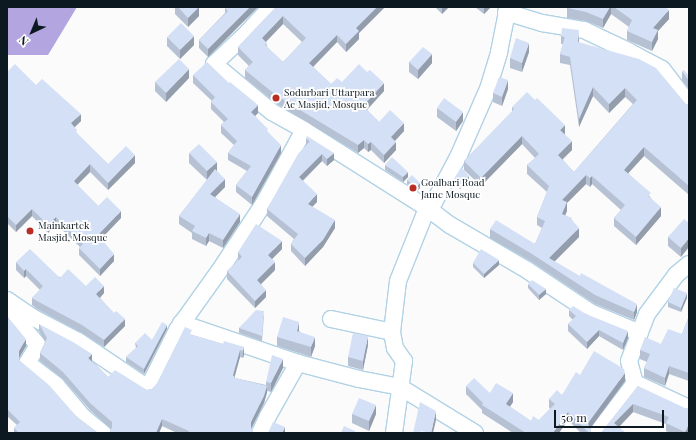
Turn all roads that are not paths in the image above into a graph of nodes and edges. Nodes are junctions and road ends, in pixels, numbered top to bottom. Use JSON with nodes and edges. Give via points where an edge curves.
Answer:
{"nodes":[{"id":1,"x":271,"y":7,"type":"edge"},
{"id":2,"x":507,"y":10,"type":"edge"},
{"id":3,"x":689,"y":104,"type":"edge"},
{"id":4,"x":304,"y":130,"type":"junction"},
{"id":5,"x":430,"y":210,"type":"junction"},
{"id":6,"x":689,"y":264,"type":"edge"},
{"id":7,"x":7,"y":300,"type":"edge"},
{"id":8,"x":7,"y":309,"type":"edge"},
{"id":9,"x":331,"y":319,"type":"dead end"},
{"id":10,"x":181,"y":323,"type":"junction"},
{"id":11,"x":392,"y":332,"type":"junction"},
{"id":12,"x":640,"y":333,"type":"junction"},
{"id":13,"x":298,"y":363,"type":"junction"},
{"id":14,"x":635,"y":383,"type":"junction"},
{"id":15,"x":400,"y":387,"type":"junction"},
{"id":16,"x":689,"y":408,"type":"edge"},
{"id":17,"x":103,"y":433,"type":"edge"},
{"id":18,"x":260,"y":433,"type":"edge"},
{"id":19,"x":394,"y":433,"type":"edge"},
{"id":20,"x":475,"y":433,"type":"edge"},
{"id":21,"x":597,"y":433,"type":"edge"}],
"edges":[{"from":1,"to":4,"type":"street","via":[[214,64],[272,112]]},
{"from":2,"to":3,"type":"street","via":[[542,23],[584,30],[628,51],[662,69]]},
{"from":2,"to":5,"type":"street","via":[[499,52],[488,89],[459,155]]},
{"from":4,"to":5,"type":"street"},
{"from":4,"to":10,"type":"street","via":[[264,203]]},
{"from":5,"to":11,"type":"street","via":[[424,216],[398,281]]},
{"from":5,"to":12,"type":"street","via":[[590,312]]},
{"from":6,"to":12,"type":"street","via":[[676,276],[647,314]]},
{"from":7,"to":10,"type":"street","via":[[32,317],[78,341],[148,388]]},
{"from":8,"to":17,"type":"street","via":[[38,345],[27,363],[56,385],[83,418]]},
{"from":9,"to":11,"type":"street"},
{"from":10,"to":13,"type":"street"},
{"from":11,"to":15,"type":"street","via":[[395,348],[404,361]]},
{"from":12,"to":14,"type":"street","via":[[629,361]]},
{"from":13,"to":15,"type":"street","via":[[359,380]]},
{"from":13,"to":18,"type":"street"},
{"from":14,"to":16,"type":"street"},
{"from":14,"to":21,"type":"street"},
{"from":15,"to":19,"type":"street"},
{"from":15,"to":20,"type":"street"}]}
